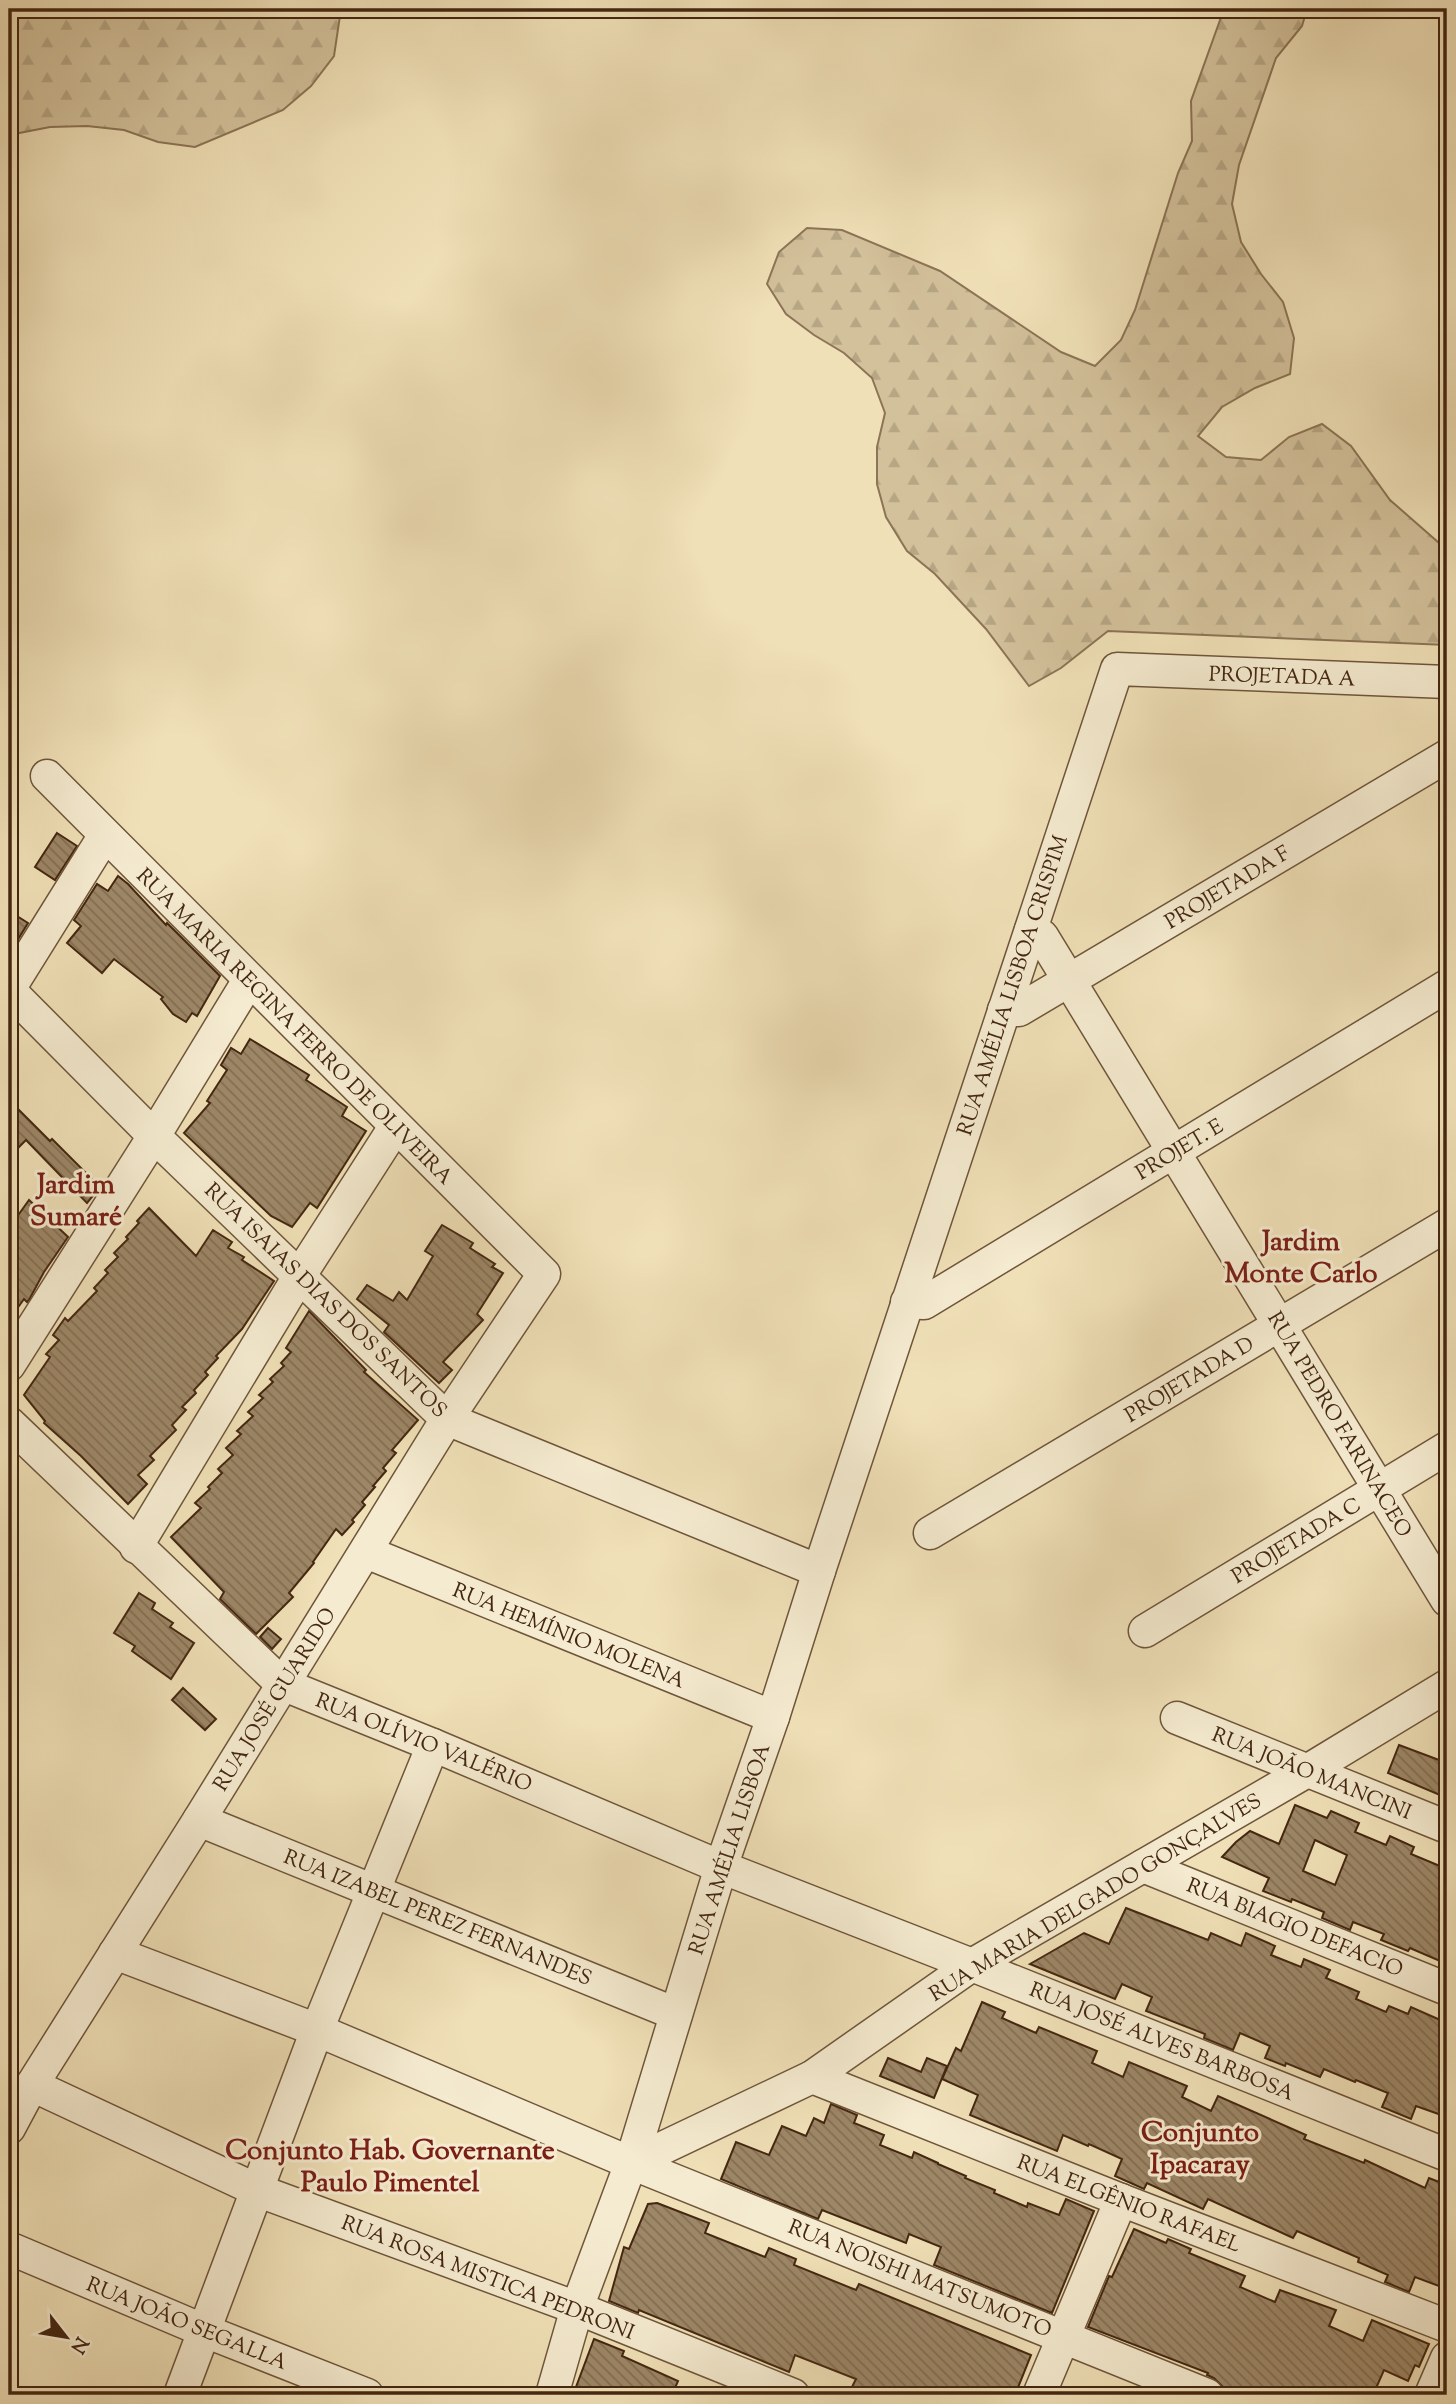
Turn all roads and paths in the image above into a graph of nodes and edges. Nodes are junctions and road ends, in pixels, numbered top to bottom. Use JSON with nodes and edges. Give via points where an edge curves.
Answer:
{"nodes":[{"id":1,"x":1117,"y":669,"type":"joint"},
{"id":2,"x":1447,"y":682,"type":"edge"},
{"id":3,"x":1447,"y":756,"type":"edge"},
{"id":4,"x":47,"y":776,"type":"dead end"},
{"id":5,"x":105,"y":835,"type":"junction"},
{"id":6,"x":1031,"y":930,"type":"junction"},
{"id":7,"x":249,"y":981,"type":"junction"},
{"id":8,"x":1070,"y":981,"type":"junction"},
{"id":9,"x":1447,"y":986,"type":"edge"},
{"id":10,"x":9,"y":990,"type":"edge"},
{"id":11,"x":1004,"y":1010,"type":"junction"},
{"id":12,"x":395,"y":1127,"type":"junction"},
{"id":13,"x":154,"y":1136,"type":"junction"},
{"id":14,"x":1174,"y":1152,"type":"junction"},
{"id":15,"x":1447,"y":1225,"type":"edge"},
{"id":16,"x":544,"y":1274,"type":"joint"},
{"id":17,"x":300,"y":1275,"type":"junction"},
{"id":18,"x":907,"y":1302,"type":"junction"},
{"id":19,"x":1280,"y":1325,"type":"junction"},
{"id":20,"x":9,"y":1365,"type":"edge"},
{"id":21,"x":447,"y":1419,"type":"junction"},
{"id":22,"x":9,"y":1423,"type":"edge"},
{"id":23,"x":1447,"y":1448,"type":"edge"},
{"id":24,"x":1380,"y":1489,"type":"junction"},
{"id":25,"x":930,"y":1533,"type":"dead end"},
{"id":26,"x":136,"y":1547,"type":"junction"},
{"id":27,"x":366,"y":1552,"type":"junction"},
{"id":28,"x":818,"y":1571,"type":"junction"},
{"id":29,"x":1447,"y":1600,"type":"edge"},
{"id":30,"x":1144,"y":1631,"type":"dead end"},
{"id":31,"x":282,"y":1684,"type":"junction"},
{"id":32,"x":1447,"y":1686,"type":"edge"},
{"id":33,"x":773,"y":1717,"type":"junction"},
{"id":34,"x":1177,"y":1718,"type":"dead end"},
{"id":35,"x":433,"y":1745,"type":"junction"},
{"id":36,"x":1307,"y":1771,"type":"junction"},
{"id":37,"x":199,"y":1820,"type":"junction"},
{"id":38,"x":1447,"y":1827,"type":"edge"},
{"id":39,"x":1143,"y":1866,"type":"junction"},
{"id":40,"x":720,"y":1867,"type":"junction"},
{"id":41,"x":376,"y":1890,"type":"junction"},
{"id":42,"x":115,"y":1953,"type":"junction"},
{"id":43,"x":972,"y":1965,"type":"junction"},
{"id":44,"x":1447,"y":1989,"type":"edge"},
{"id":45,"x":676,"y":2014,"type":"junction"},
{"id":46,"x":317,"y":2031,"type":"junction"},
{"id":47,"x":811,"y":2077,"type":"junction"},
{"id":48,"x":32,"y":2085,"type":"junction"},
{"id":49,"x":9,"y":2128,"type":"edge"},
{"id":50,"x":1447,"y":2155,"type":"edge"},
{"id":51,"x":631,"y":2163,"type":"junction"},
{"id":52,"x":259,"y":2191,"type":"junction"},
{"id":53,"x":1121,"y":2200,"type":"junction"},
{"id":54,"x":9,"y":2248,"type":"edge"},
{"id":55,"x":577,"y":2308,"type":"junction"},
{"id":56,"x":1447,"y":2326,"type":"edge"},
{"id":57,"x":205,"y":2331,"type":"junction"},
{"id":58,"x":1062,"y":2335,"type":"junction"},
{"id":59,"x":180,"y":2395,"type":"edge"},
{"id":60,"x":367,"y":2395,"type":"edge"},
{"id":61,"x":552,"y":2395,"type":"edge"},
{"id":62,"x":793,"y":2395,"type":"edge"},
{"id":63,"x":1039,"y":2395,"type":"edge"},
{"id":64,"x":1207,"y":2395,"type":"edge"}],
"edges":[{"from":1,"to":2,"type":"street","name":"PROJETADA A"},
{"from":1,"to":6,"type":"street","name":"RUA AMÉLIA LISBOA CRISPIM"},
{"from":3,"to":8,"type":"street","name":"PROJETADA F"},
{"from":4,"to":5,"type":"street","name":"RUA MARIA REGINA FERRO DE OLIVEIRA"},
{"from":5,"to":7,"type":"street","name":"RUA MARIA REGINA FERRO DE OLIVEIRA"},
{"from":5,"to":10,"type":"street"},
{"from":6,"to":8,"type":"street","name":"RUA PEDRO FARINACEO","via":[[1042,936]]},
{"from":6,"to":11,"type":"street","name":"RUA AMÉLIA LISBOA CRISPIM"},
{"from":7,"to":12,"type":"street","name":"RUA MARIA REGINA FERRO DE OLIVEIRA"},
{"from":7,"to":13,"type":"street"},
{"from":8,"to":11,"type":"street","name":"PROJETADA F","via":[[1019,1010]]},
{"from":8,"to":14,"type":"street","name":"RUA PEDRO FARINACEO"},
{"from":9,"to":14,"type":"street","name":"PROJET. E"},
{"from":10,"to":13,"type":"street","name":"RUA ISAIAS DIAS DOS SANTOS"},
{"from":11,"to":18,"type":"street","name":"RUA AMÉLIA LISBOA CRISPIM"},
{"from":12,"to":16,"type":"street","name":"RUA MARIA REGINA FERRO DE OLIVEIRA"},
{"from":12,"to":17,"type":"street"},
{"from":13,"to":17,"type":"street","name":"RUA ISAIAS DIAS DOS SANTOS"},
{"from":13,"to":20,"type":"street"},
{"from":14,"to":18,"type":"street","name":"PROJET. E","via":[[924,1303]]},
{"from":14,"to":19,"type":"street","name":"RUA PEDRO FARINACEO"},
{"from":15,"to":19,"type":"street","name":"PROJETADA D"},
{"from":16,"to":21,"type":"street","name":"RUA JOSÉ GUARIDO"},
{"from":17,"to":21,"type":"street","name":"RUA ISAIAS DIAS DOS SANTOS"},
{"from":17,"to":26,"type":"street"},
{"from":18,"to":28,"type":"street","name":"RUA AMÉLIA LISBOA"},
{"from":19,"to":24,"type":"street","name":"RUA PEDRO FARINACEO"},
{"from":19,"to":25,"type":"street","name":"PROJETADA D"},
{"from":21,"to":27,"type":"street","name":"RUA JOSÉ GUARIDO"},
{"from":21,"to":28,"type":"street","name":"RUA ISAIAS DIAS DOS SANTOS"},
{"from":22,"to":26,"type":"street","name":"RUA OLÍVIO VALÉRIO"},
{"from":23,"to":24,"type":"street","name":"PROJETADA C"},
{"from":24,"to":29,"type":"street","name":"RUA PEDRO FARINACEO"},
{"from":24,"to":30,"type":"street","name":"PROJETADA C"},
{"from":26,"to":31,"type":"street","name":"RUA OLÍVIO VALÉRIO"},
{"from":27,"to":31,"type":"street","name":"RUA JOSÉ GUARIDO"},
{"from":27,"to":33,"type":"street","name":"RUA HEMÍNIO MOLENA"},
{"from":28,"to":33,"type":"street","name":"RUA AMÉLIA LISBOA"},
{"from":31,"to":35,"type":"street","name":"RUA OLÍVIO VALÉRIO"},
{"from":31,"to":37,"type":"street","name":"RUA JOSÉ GUARIDO"},
{"from":32,"to":36,"type":"street","name":"RUA MARIA DELGADO GONÇALVES"},
{"from":33,"to":40,"type":"street","name":"RUA AMÉLIA LISBOA"},
{"from":34,"to":36,"type":"street","name":"RUA JOÃO MANCINI"},
{"from":35,"to":40,"type":"street","name":"RUA OLÍVIO VALÉRIO"},
{"from":35,"to":41,"type":"street"},
{"from":36,"to":38,"type":"street","name":"RUA JOÃO MANCINI"},
{"from":36,"to":39,"type":"street","name":"RUA MARIA DELGADO GONÇALVES"},
{"from":37,"to":41,"type":"street","name":"RUA IZABEL PEREZ FERNANDES"},
{"from":37,"to":42,"type":"street","name":"RUA JOSÉ GUARIDO"},
{"from":39,"to":43,"type":"street","name":"RUA MARIA DELGADO GONÇALVES"},
{"from":39,"to":44,"type":"street","name":"RUA BIAGIO DEFACIO"},
{"from":40,"to":43,"type":"street","name":"RUA JOSÉ ALVES BARBOSA"},
{"from":40,"to":45,"type":"street","name":"RUA AMÉLIA LISBOA"},
{"from":41,"to":45,"type":"street","name":"RUA IZABEL PEREZ FERNANDES"},
{"from":41,"to":46,"type":"street"},
{"from":42,"to":46,"type":"street","name":"RUA NOISHI MATSUMOTO"},
{"from":42,"to":48,"type":"street","name":"RUA JOSÉ GUARIDO"},
{"from":43,"to":47,"type":"street","name":"RUA MARIA DELGADO GONÇALVES"},
{"from":43,"to":50,"type":"street","name":"RUA JOSÉ ALVES BARBOSA"},
{"from":45,"to":51,"type":"street","name":"RUA AMÉLIA LISBOA"},
{"from":46,"to":51,"type":"street","name":"RUA NOISHI MATSUMOTO"},
{"from":46,"to":52,"type":"street"},
{"from":47,"to":51,"type":"street","name":"RUA MARIA DELGADO GONÇALVES"},
{"from":47,"to":53,"type":"street","name":"RUA ELGÊNIO RAFAEL"},
{"from":48,"to":49,"type":"street","name":"RUA JOSÉ GUARIDO"},
{"from":48,"to":52,"type":"street","name":"RUA ROSA MISTICA PEDRONI"},
{"from":51,"to":55,"type":"street","name":"RUA AMÉLIA LISBOA"},
{"from":51,"to":58,"type":"street","name":"RUA NOISHI MATSUMOTO"},
{"from":52,"to":55,"type":"street","name":"RUA ROSA MISTICA PEDRONI"},
{"from":52,"to":57,"type":"street"},
{"from":53,"to":56,"type":"street","name":"RUA ELGÊNIO RAFAEL"},
{"from":53,"to":58,"type":"street"},
{"from":54,"to":57,"type":"street","name":"RUA JOÃO SEGALLA"},
{"from":55,"to":61,"type":"street","name":"RUA AMÉLIA LISBOA"},
{"from":55,"to":62,"type":"street","name":"RUA ROSA MISTICA PEDRONI"},
{"from":57,"to":59,"type":"street"},
{"from":57,"to":60,"type":"street","name":"RUA JOÃO SEGALLA"},
{"from":58,"to":63,"type":"street"},
{"from":58,"to":64,"type":"street","name":"RUA NOISHI MATSUMOTO"}]}
